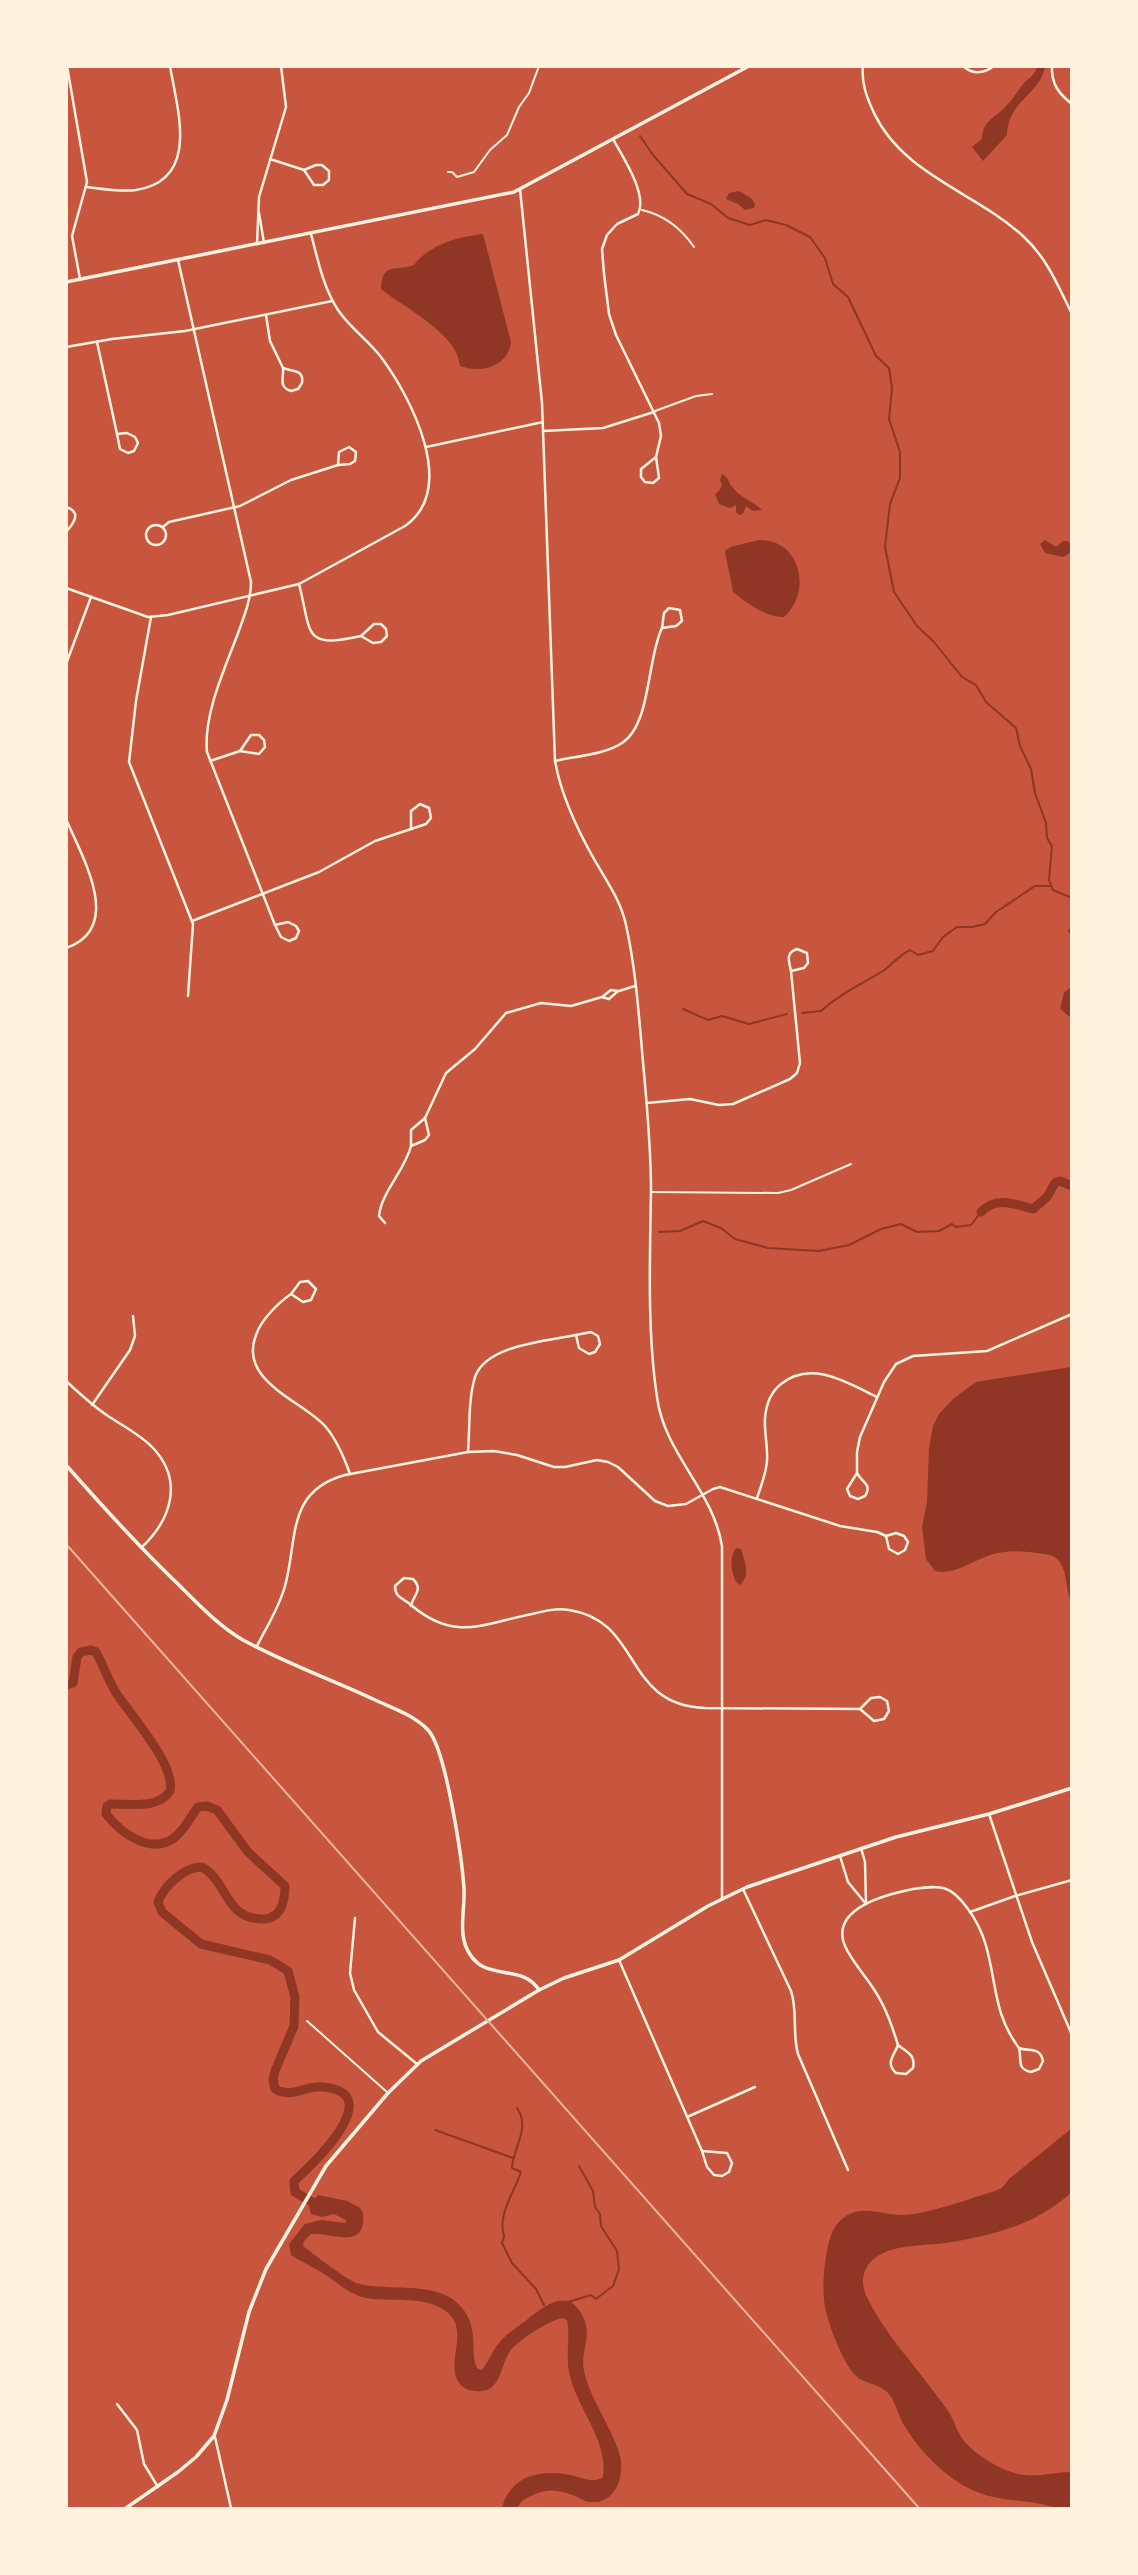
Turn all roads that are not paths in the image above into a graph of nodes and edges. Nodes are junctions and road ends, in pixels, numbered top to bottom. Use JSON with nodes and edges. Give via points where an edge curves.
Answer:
{"nodes":[{"id":1,"x":67,"y":66,"type":"edge"},
{"id":2,"x":170,"y":66,"type":"edge"},
{"id":3,"x":281,"y":66,"type":"edge"},
{"id":4,"x":749,"y":66,"type":"edge"},
{"id":5,"x":863,"y":66,"type":"edge"},
{"id":6,"x":963,"y":66,"type":"edge"},
{"id":7,"x":994,"y":66,"type":"edge"},
{"id":8,"x":1052,"y":66,"type":"edge"},
{"id":9,"x":1072,"y":104,"type":"edge"},
{"id":10,"x":613,"y":139,"type":"junction"},
{"id":11,"x":270,"y":159,"type":"junction"},
{"id":12,"x":304,"y":170,"type":"junction"},
{"id":13,"x":87,"y":187,"type":"junction"},
{"id":14,"x":520,"y":189,"type":"junction"},
{"id":15,"x":641,"y":209,"type":"junction"},
{"id":16,"x":259,"y":213,"type":"junction"},
{"id":17,"x":311,"y":234,"type":"junction"},
{"id":18,"x":264,"y":243,"type":"junction"},
{"id":19,"x":257,"y":244,"type":"junction"},
{"id":20,"x":694,"y":247,"type":"dead end"},
{"id":21,"x":178,"y":260,"type":"junction"},
{"id":22,"x":80,"y":279,"type":"junction"},
{"id":23,"x":66,"y":282,"type":"edge"},
{"id":24,"x":333,"y":301,"type":"junction"},
{"id":25,"x":1072,"y":314,"type":"edge"},
{"id":26,"x":266,"y":315,"type":"junction"},
{"id":27,"x":194,"y":329,"type":"junction"},
{"id":28,"x":97,"y":342,"type":"junction"},
{"id":29,"x":66,"y":347,"type":"edge"},
{"id":30,"x":284,"y":368,"type":"junction"},
{"id":31,"x":712,"y":394,"type":"dead end"},
{"id":32,"x":654,"y":412,"type":"junction"},
{"id":33,"x":543,"y":422,"type":"junction"},
{"id":34,"x":543,"y":431,"type":"junction"},
{"id":35,"x":117,"y":434,"type":"junction"},
{"id":36,"x":426,"y":447,"type":"junction"},
{"id":37,"x":656,"y":457,"type":"junction"},
{"id":38,"x":338,"y":465,"type":"junction"},
{"id":39,"x":66,"y":507,"type":"edge"},
{"id":40,"x":234,"y":508,"type":"junction"},
{"id":41,"x":163,"y":527,"type":"junction"},
{"id":42,"x":66,"y":532,"type":"edge"},
{"id":43,"x":299,"y":584,"type":"junction"},
{"id":44,"x":66,"y":588,"type":"edge"},
{"id":45,"x":250,"y":596,"type":"junction"},
{"id":46,"x":92,"y":597,"type":"junction"},
{"id":47,"x":151,"y":617,"type":"junction"},
{"id":48,"x":662,"y":628,"type":"junction"},
{"id":49,"x":361,"y":636,"type":"junction"},
{"id":50,"x":66,"y":664,"type":"edge"},
{"id":51,"x":240,"y":751,"type":"junction"},
{"id":52,"x":210,"y":761,"type":"junction"},
{"id":53,"x":555,"y":761,"type":"junction"},
{"id":54,"x":66,"y":818,"type":"edge"},
{"id":55,"x":411,"y":829,"type":"junction"},
{"id":56,"x":262,"y":894,"type":"junction"},
{"id":57,"x":192,"y":921,"type":"junction"},
{"id":58,"x":275,"y":925,"type":"junction"},
{"id":59,"x":66,"y":948,"type":"edge"},
{"id":60,"x":791,"y":971,"type":"junction"},
{"id":61,"x":635,"y":986,"type":"junction"},
{"id":62,"x":618,"y":991,"type":"junction"},
{"id":63,"x":188,"y":996,"type":"dead end"},
{"id":64,"x":602,"y":997,"type":"junction"},
{"id":65,"x":646,"y":1103,"type":"junction"},
{"id":66,"x":425,"y":1118,"type":"junction"},
{"id":67,"x":411,"y":1146,"type":"junction"},
{"id":68,"x":851,"y":1164,"type":"dead end"},
{"id":69,"x":650,"y":1192,"type":"junction"},
{"id":70,"x":385,"y":1223,"type":"dead end"},
{"id":71,"x":291,"y":1294,"type":"junction"},
{"id":72,"x":1072,"y":1314,"type":"edge"},
{"id":73,"x":133,"y":1316,"type":"dead end"},
{"id":74,"x":576,"y":1335,"type":"junction"},
{"id":75,"x":66,"y":1381,"type":"edge"},
{"id":76,"x":878,"y":1397,"type":"junction"},
{"id":77,"x":92,"y":1405,"type":"junction"},
{"id":78,"x":468,"y":1452,"type":"junction"},
{"id":79,"x":66,"y":1465,"type":"edge"},
{"id":80,"x":856,"y":1473,"type":"junction"},
{"id":81,"x":350,"y":1474,"type":"junction"},
{"id":82,"x":703,"y":1494,"type":"junction"},
{"id":83,"x":757,"y":1498,"type":"junction"},
{"id":84,"x":886,"y":1536,"type":"junction"},
{"id":85,"x":141,"y":1548,"type":"junction"},
{"id":86,"x":411,"y":1606,"type":"junction"},
{"id":87,"x":257,"y":1647,"type":"junction"},
{"id":88,"x":723,"y":1708,"type":"junction"},
{"id":89,"x":860,"y":1709,"type":"junction"},
{"id":90,"x":1072,"y":1788,"type":"edge"},
{"id":91,"x":989,"y":1814,"type":"junction"},
{"id":92,"x":860,"y":1848,"type":"junction"},
{"id":93,"x":840,"y":1856,"type":"junction"},
{"id":94,"x":1072,"y":1880,"type":"edge"},
{"id":95,"x":743,"y":1889,"type":"junction"},
{"id":96,"x":1015,"y":1896,"type":"junction"},
{"id":97,"x":722,"y":1899,"type":"junction"},
{"id":98,"x":866,"y":1904,"type":"junction"},
{"id":99,"x":971,"y":1912,"type":"junction"},
{"id":100,"x":355,"y":1918,"type":"dead end"},
{"id":101,"x":619,"y":1960,"type":"junction"},
{"id":102,"x":539,"y":1990,"type":"junction"},
{"id":103,"x":307,"y":2021,"type":"dead end"},
{"id":104,"x":1072,"y":2035,"type":"edge"},
{"id":105,"x":898,"y":2045,"type":"junction"},
{"id":106,"x":1019,"y":2048,"type":"junction"},
{"id":107,"x":417,"y":2064,"type":"junction"},
{"id":108,"x":755,"y":2087,"type":"dead end"},
{"id":109,"x":388,"y":2093,"type":"junction"},
{"id":110,"x":687,"y":2117,"type":"junction"},
{"id":111,"x":702,"y":2151,"type":"junction"},
{"id":112,"x":848,"y":2171,"type":"dead end"},
{"id":113,"x":117,"y":2404,"type":"dead end"},
{"id":114,"x":214,"y":2436,"type":"junction"},
{"id":115,"x":159,"y":2487,"type":"junction"},
{"id":116,"x":126,"y":2508,"type":"edge"},
{"id":117,"x":230,"y":2508,"type":"edge"}],
"edges":[{"from":1,"to":13,"type":"street"},
{"from":2,"to":13,"type":"street","via":[[181,133],[173,166],[160,180],[141,189]]},
{"from":3,"to":11,"type":"street","via":[[286,107]]},
{"from":4,"to":10,"type":"street"},
{"from":5,"to":25,"type":"street","via":[[868,100],[890,140],[915,163],[1022,235],[1044,260]]},
{"from":6,"to":7,"type":"street","via":[[976,73]]},
{"from":8,"to":9,"type":"street","via":[[1056,89]]},
{"from":10,"to":14,"type":"street"},
{"from":10,"to":15,"type":"street","via":[[636,186]]},
{"from":11,"to":12,"type":"street"},
{"from":11,"to":16,"type":"street"},
{"from":12,"to":12,"type":"street","via":[[314,185],[329,180],[322,165]]},
{"from":13,"to":22,"type":"street","via":[[73,232]]},
{"from":14,"to":17,"type":"street"},
{"from":14,"to":33,"type":"street"},
{"from":15,"to":20,"type":"lane","via":[[672,223]]},
{"from":15,"to":32,"type":"street","via":[[609,231],[602,259],[616,335]]},
{"from":16,"to":18,"type":"street"},
{"from":16,"to":19,"type":"street"},
{"from":17,"to":18,"type":"street"},
{"from":17,"to":24,"type":"street"},
{"from":18,"to":19,"type":"street"},
{"from":19,"to":21,"type":"street"},
{"from":21,"to":22,"type":"street"},
{"from":21,"to":27,"type":"street"},
{"from":22,"to":23,"type":"street"},
{"from":24,"to":26,"type":"street"},
{"from":24,"to":36,"type":"street","via":[[402,389]]},
{"from":26,"to":27,"type":"street"},
{"from":26,"to":30,"type":"street","via":[[270,341]]},
{"from":27,"to":28,"type":"street"},
{"from":27,"to":40,"type":"street"},
{"from":28,"to":29,"type":"street"},
{"from":28,"to":35,"type":"street"},
{"from":30,"to":30,"type":"street","via":[[283,386],[298,389],[301,374]]},
{"from":31,"to":32,"type":"lane"},
{"from":32,"to":34,"type":"street","via":[[603,428]]},
{"from":32,"to":37,"type":"street","via":[[660,432]]},
{"from":33,"to":34,"type":"street"},
{"from":33,"to":36,"type":"street"},
{"from":34,"to":53,"type":"street"},
{"from":35,"to":35,"type":"street","via":[[123,452],[137,447],[134,435]]},
{"from":36,"to":43,"type":"street","via":[[426,492],[413,520]]},
{"from":37,"to":37,"type":"street","via":[[641,469],[646,483],[659,478]]},
{"from":38,"to":38,"type":"street","via":[[354,462],[354,449],[342,449]]},
{"from":38,"to":40,"type":"street","via":[[291,480]]},
{"from":39,"to":42,"type":"street","via":[[76,518]]},
{"from":40,"to":41,"type":"street"},
{"from":40,"to":45,"type":"street"},
{"from":41,"to":41,"type":"street","via":[[149,528],[146,536],[150,543],[164,541]]},
{"from":43,"to":45,"type":"street"},
{"from":43,"to":49,"type":"street","via":[[315,637],[330,642]]},
{"from":44,"to":46,"type":"street"},
{"from":45,"to":47,"type":"street"},
{"from":45,"to":52,"type":"street","via":[[214,703],[207,742]]},
{"from":46,"to":47,"type":"street"},
{"from":46,"to":50,"type":"street"},
{"from":47,"to":57,"type":"street","via":[[130,762]]},
{"from":48,"to":48,"type":"street","via":[[666,610],[680,610],[679,624]]},
{"from":48,"to":53,"type":"street","via":[[640,717],[630,736],[611,748]]},
{"from":49,"to":49,"type":"street","via":[[378,643],[387,632],[375,623]]},
{"from":51,"to":51,"type":"street","via":[[259,754],[264,740],[251,735]]},
{"from":51,"to":52,"type":"street"},
{"from":52,"to":56,"type":"street"},
{"from":53,"to":61,"type":"street","via":[[570,810],[623,914]]},
{"from":54,"to":59,"type":"street","via":[[98,909],[87,936]]},
{"from":55,"to":55,"type":"street","via":[[429,821],[428,807],[412,809]]},
{"from":55,"to":56,"type":"street"},
{"from":56,"to":57,"type":"street"},
{"from":56,"to":58,"type":"street"},
{"from":57,"to":63,"type":"street"},
{"from":58,"to":58,"type":"street","via":[[284,939],[292,941],[298,936],[293,923]]},
{"from":60,"to":60,"type":"street","via":[[807,965],[804,950],[790,953]]},
{"from":60,"to":65,"type":"street","via":[[800,1063],[794,1076],[729,1105],[690,1099]]},
{"from":61,"to":62,"type":"street"},
{"from":61,"to":65,"type":"street"},
{"from":62,"to":64,"type":"street"},
{"from":62,"to":64,"type":"street","via":[[614,997]]},
{"from":64,"to":66,"type":"street","via":[[570,1006],[541,1003],[504,1015],[475,1049],[446,1073]]},
{"from":65,"to":69,"type":"street"},
{"from":66,"to":67,"type":"street","via":[[411,1129]]},
{"from":66,"to":67,"type":"street","via":[[429,1135]]},
{"from":67,"to":70,"type":"street","via":[[380,1206],[379,1216]]},
{"from":68,"to":69,"type":"lane","via":[[778,1193]]},
{"from":69,"to":82,"type":"street","via":[[657,1400],[670,1443]]},
{"from":71,"to":71,"type":"street","via":[[307,1302],[316,1289],[304,1281]]},
{"from":71,"to":81,"type":"street","via":[[257,1331],[255,1365],[267,1381],[326,1427]]},
{"from":72,"to":76,"type":"street","via":[[990,1349],[904,1359],[893,1367]]},
{"from":73,"to":77,"type":"street","via":[[135,1336],[130,1350]]},
{"from":74,"to":74,"type":"street","via":[[594,1333],[600,1340],[598,1349],[584,1352]]},
{"from":74,"to":78,"type":"street","via":[[505,1350],[484,1363],[474,1383]]},
{"from":75,"to":77,"type":"street"},
{"from":76,"to":80,"type":"street","via":[[859,1442]]},
{"from":76,"to":83,"type":"street","via":[[818,1373],[801,1374],[783,1383],[766,1409],[767,1463]]},
{"from":77,"to":85,"type":"street","via":[[149,1444],[168,1473],[171,1496],[167,1514],[160,1529]]},
{"from":78,"to":81,"type":"street"},
{"from":78,"to":82,"type":"street","via":[[506,1452],[560,1467],[608,1462],[655,1501],[668,1506],[686,1504]]},
{"from":79,"to":85,"type":"street"},
{"from":80,"to":80,"type":"street","via":[[847,1489],[858,1499],[868,1489]]},
{"from":81,"to":87,"type":"street","via":[[322,1485],[302,1506],[284,1590]]},
{"from":82,"to":83,"type":"street","via":[[720,1487]]},
{"from":82,"to":88,"type":"street","via":[[717,1526],[722,1553]]},
{"from":83,"to":84,"type":"street"},
{"from":84,"to":84,"type":"street","via":[[891,1552],[900,1554],[906,1549],[903,1535]]},
{"from":85,"to":87,"type":"street","via":[[219,1623]]},
{"from":86,"to":86,"type":"street","via":[[418,1586],[405,1577],[395,1590],[398,1598]]},
{"from":86,"to":88,"type":"street","via":[[431,1621],[457,1628],[552,1610],[581,1613],[610,1629],[662,1697],[692,1708]]},
{"from":87,"to":102,"type":"street","via":[[401,1712],[433,1736],[442,1757],[459,1855],[466,1945],[486,1969],[523,1975]]},
{"from":88,"to":89,"type":"street"},
{"from":88,"to":97,"type":"street"},
{"from":89,"to":89,"type":"street","via":[[877,1721],[886,1717],[889,1707],[875,1696]]},
{"from":90,"to":91,"type":"street"},
{"from":91,"to":92,"type":"street"},
{"from":91,"to":96,"type":"street"},
{"from":92,"to":93,"type":"street"},
{"from":92,"to":98,"type":"street"},
{"from":93,"to":95,"type":"street"},
{"from":93,"to":98,"type":"street","via":[[848,1882]]},
{"from":94,"to":96,"type":"street"},
{"from":95,"to":97,"type":"street"},
{"from":95,"to":112,"type":"street","via":[[791,1991],[797,2054]]},
{"from":96,"to":99,"type":"street"},
{"from":96,"to":104,"type":"street"},
{"from":97,"to":101,"type":"street"},
{"from":98,"to":99,"type":"street","via":[[937,1886],[953,1891]]},
{"from":98,"to":105,"type":"street","via":[[847,1919],[844,1942],[881,2000]]},
{"from":99,"to":106,"type":"street","via":[[988,1948],[1000,2016]]},
{"from":100,"to":107,"type":"street","via":[[350,1973],[355,1990],[378,2032]]},
{"from":101,"to":102,"type":"street"},
{"from":101,"to":110,"type":"street"},
{"from":102,"to":107,"type":"street"},
{"from":103,"to":109,"type":"lane"},
{"from":105,"to":105,"type":"street","via":[[890,2066],[897,2074],[906,2074],[914,2059]]},
{"from":106,"to":106,"type":"street","via":[[1023,2069],[1039,2069],[1043,2061],[1039,2052]]},
{"from":107,"to":109,"type":"street"},
{"from":108,"to":110,"type":"street"},
{"from":109,"to":114,"type":"street","via":[[330,2161],[256,2291]]},
{"from":110,"to":111,"type":"street"},
{"from":111,"to":111,"type":"street","via":[[712,2174],[729,2172],[733,2163],[727,2153]]},
{"from":113,"to":115,"type":"street","via":[[136,2430],[143,2461]]},
{"from":114,"to":115,"type":"street"},
{"from":114,"to":117,"type":"street"},
{"from":115,"to":116,"type":"street"}]}
